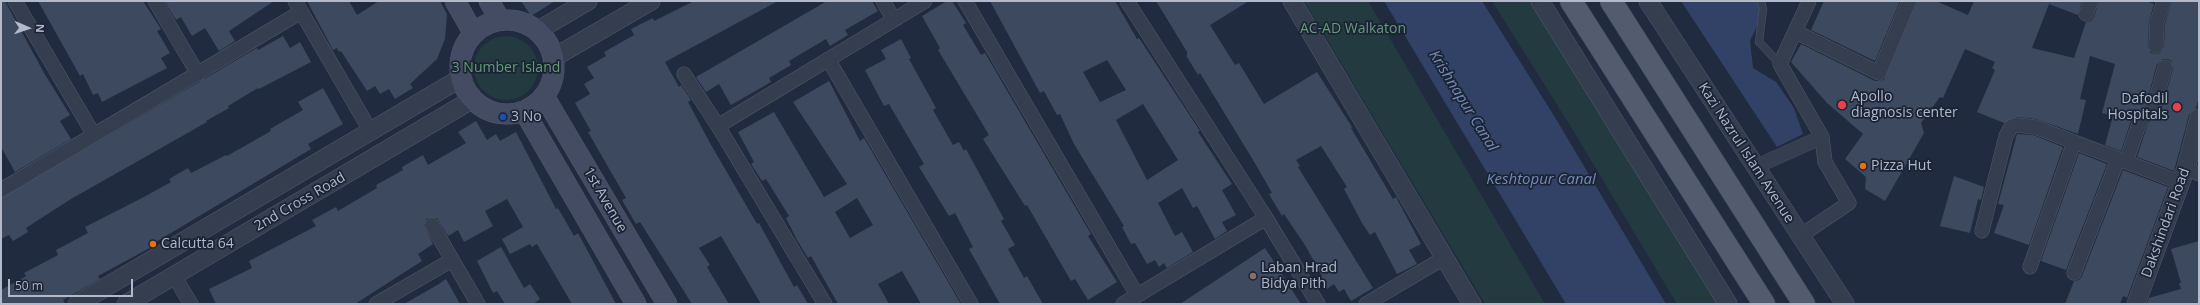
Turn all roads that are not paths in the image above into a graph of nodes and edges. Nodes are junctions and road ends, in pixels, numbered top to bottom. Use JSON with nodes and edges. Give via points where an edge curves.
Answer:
{"nodes":[{"id":1,"x":15,"y":1,"type":"edge"},
{"id":2,"x":155,"y":1,"type":"edge"},
{"id":3,"x":455,"y":1,"type":"edge"},
{"id":4,"x":489,"y":1,"type":"edge"},
{"id":5,"x":588,"y":1,"type":"edge"},
{"id":6,"x":651,"y":1,"type":"edge"},
{"id":7,"x":883,"y":1,"type":"edge"},
{"id":8,"x":925,"y":1,"type":"edge"},
{"id":9,"x":965,"y":1,"type":"edge"},
{"id":10,"x":1127,"y":1,"type":"edge"},
{"id":11,"x":1292,"y":1,"type":"edge"},
{"id":12,"x":1540,"y":1,"type":"edge"},
{"id":13,"x":1571,"y":1,"type":"edge"},
{"id":14,"x":1611,"y":1,"type":"edge"},
{"id":15,"x":1648,"y":1,"type":"edge"},
{"id":16,"x":1761,"y":1,"type":"edge"},
{"id":17,"x":1809,"y":1,"type":"edge"},
{"id":18,"x":1909,"y":1,"type":"edge"},
{"id":19,"x":2164,"y":1,"type":"edge"},
{"id":20,"x":298,"y":7,"type":"edge"},
{"id":21,"x":500,"y":20,"type":"junction"},
{"id":22,"x":894,"y":20,"type":"junction"},
{"id":23,"x":537,"y":31,"type":"junction"},
{"id":24,"x":1796,"y":32,"type":"junction"},
{"id":25,"x":474,"y":34,"type":"junction"},
{"id":26,"x":2156,"y":46,"type":"dead end"},
{"id":27,"x":553,"y":58,"type":"junction"},
{"id":28,"x":828,"y":59,"type":"junction"},
{"id":29,"x":1780,"y":64,"type":"junction"},
{"id":30,"x":2165,"y":67,"type":"dead end"},
{"id":31,"x":198,"y":74,"type":"junction"},
{"id":32,"x":684,"y":74,"type":"dead end"},
{"id":33,"x":461,"y":78,"type":"junction"},
{"id":34,"x":544,"y":96,"type":"junction"},
{"id":35,"x":473,"y":100,"type":"junction"},
{"id":36,"x":524,"y":111,"type":"junction"},
{"id":37,"x":2199,"y":118,"type":"edge"},
{"id":38,"x":718,"y":126,"type":"junction"},
{"id":39,"x":371,"y":132,"type":"junction"},
{"id":40,"x":94,"y":135,"type":"junction"},
{"id":41,"x":1822,"y":137,"type":"junction"},
{"id":42,"x":2074,"y":142,"type":"junction"},
{"id":43,"x":324,"y":159,"type":"junction"},
{"id":44,"x":2122,"y":160,"type":"junction"},
{"id":45,"x":1755,"y":167,"type":"junction"},
{"id":46,"x":2188,"y":175,"type":"edge"},
{"id":47,"x":337,"y":180,"type":"junction"},
{"id":48,"x":1,"y":190,"type":"edge"},
{"id":49,"x":1266,"y":218,"type":"junction"},
{"id":50,"x":432,"y":225,"type":"dead end"},
{"id":51,"x":1982,"y":231,"type":"dead end"},
{"id":52,"x":1800,"y":236,"type":"junction"},
{"id":53,"x":1763,"y":240,"type":"junction"},
{"id":54,"x":1444,"y":258,"type":"junction"},
{"id":55,"x":452,"y":260,"type":"junction"},
{"id":56,"x":1738,"y":260,"type":"junction"},
{"id":57,"x":2030,"y":267,"type":"dead end"},
{"id":58,"x":2074,"y":272,"type":"dead end"},
{"id":59,"x":174,"y":276,"type":"junction"},
{"id":60,"x":1137,"y":295,"type":"junction"},
{"id":61,"x":77,"y":304,"type":"edge"},
{"id":62,"x":126,"y":304,"type":"edge"},
{"id":63,"x":191,"y":304,"type":"edge"},
{"id":64,"x":376,"y":304,"type":"edge"},
{"id":65,"x":478,"y":304,"type":"edge"},
{"id":66,"x":636,"y":304,"type":"edge"},
{"id":67,"x":667,"y":304,"type":"edge"},
{"id":68,"x":825,"y":304,"type":"edge"},
{"id":69,"x":971,"y":304,"type":"edge"},
{"id":70,"x":1123,"y":304,"type":"edge"},
{"id":71,"x":1318,"y":304,"type":"edge"},
{"id":72,"x":1366,"y":304,"type":"edge"},
{"id":73,"x":1472,"y":304,"type":"edge"},
{"id":74,"x":1728,"y":304,"type":"edge"},
{"id":75,"x":1764,"y":304,"type":"edge"},
{"id":76,"x":1804,"y":304,"type":"edge"},
{"id":77,"x":1845,"y":304,"type":"edge"},
{"id":78,"x":2136,"y":304,"type":"edge"}],
"edges":[{"from":1,"to":40,"type":"street"},
{"from":2,"to":31,"type":"street"},
{"from":3,"to":25,"type":"main road"},
{"from":4,"to":21,"type":"main road"},
{"from":5,"to":23,"type":"street"},
{"from":6,"to":27,"type":"street"},
{"from":7,"to":22,"type":"street"},
{"from":8,"to":22,"type":"street"},
{"from":9,"to":60,"type":"street"},
{"from":10,"to":49,"type":"street"},
{"from":11,"to":54,"type":"street"},
{"from":12,"to":74,"type":"street"},
{"from":13,"to":56,"type":"main road"},
{"from":14,"to":53,"type":"main road"},
{"from":15,"to":45,"type":"street","name":"Kazi Nazrul Islam Avenue"},
{"from":16,"to":29,"type":"lane","via":[[1763,9],[1760,42]]},
{"from":17,"to":24,"type":"street"},
{"from":18,"to":24,"type":"street","via":[[1878,73]]},
{"from":19,"to":26,"type":"street","via":[[2158,22]]},
{"from":20,"to":31,"type":"street"},
{"from":20,"to":39,"type":"street"},
{"from":21,"to":23,"type":"main road","via":[[520,22]]},
{"from":21,"to":25,"type":"main road"},
{"from":22,"to":28,"type":"street"},
{"from":23,"to":27,"type":"main road","via":[[550,48]]},
{"from":24,"to":29,"type":"street"},
{"from":25,"to":33,"type":"main road","via":[[462,54]]},
{"from":27,"to":34,"type":"main road","via":[[552,78]]},
{"from":28,"to":38,"type":"street"},
{"from":28,"to":69,"type":"street"},
{"from":29,"to":41,"type":"street"},
{"from":30,"to":44,"type":"street","via":[[2152,114],[2140,121]]},
{"from":31,"to":40,"type":"street"},
{"from":32,"to":38,"type":"street"},
{"from":33,"to":35,"type":"main road"},
{"from":33,"to":39,"type":"street"},
{"from":34,"to":36,"type":"main road"},
{"from":34,"to":67,"type":"main road","name":"1st Avenue"},
{"from":35,"to":36,"type":"main road","via":[[494,112],[506,114]]},
{"from":35,"to":47,"type":"street","name":"2nd Cross Road"},
{"from":36,"to":66,"type":"main road"},
{"from":37,"to":46,"type":"street","name":"Dakshindari Road"},
{"from":38,"to":68,"type":"street"},
{"from":39,"to":43,"type":"street"},
{"from":40,"to":48,"type":"street"},
{"from":41,"to":45,"type":"street"},
{"from":41,"to":52,"type":"street","via":[[1825,162],[1849,203]]},
{"from":42,"to":44,"type":"street"},
{"from":42,"to":51,"type":"street","via":[[2035,127],[2011,127],[2006,136]]},
{"from":42,"to":57,"type":"street"},
{"from":43,"to":47,"type":"street"},
{"from":43,"to":61,"type":"street"},
{"from":44,"to":46,"type":"street"},
{"from":44,"to":58,"type":"street"},
{"from":45,"to":52,"type":"street","name":"Kazi Nazrul Islam Avenue"},
{"from":46,"to":78,"type":"street","name":"Dakshindari Road"},
{"from":47,"to":59,"type":"street","name":"2nd Cross Road"},
{"from":49,"to":60,"type":"street"},
{"from":49,"to":71,"type":"street"},
{"from":50,"to":55,"type":"street"},
{"from":52,"to":77,"type":"street","name":"Kazi Nazrul Islam Avenue"},
{"from":53,"to":56,"type":"main road"},
{"from":53,"to":76,"type":"main road"},
{"from":54,"to":72,"type":"street"},
{"from":54,"to":73,"type":"street"},
{"from":55,"to":64,"type":"street"},
{"from":55,"to":65,"type":"street"},
{"from":56,"to":75,"type":"main road"},
{"from":59,"to":62,"type":"street","name":"2nd Cross Road"},
{"from":59,"to":63,"type":"street"},
{"from":60,"to":70,"type":"street"}]}
